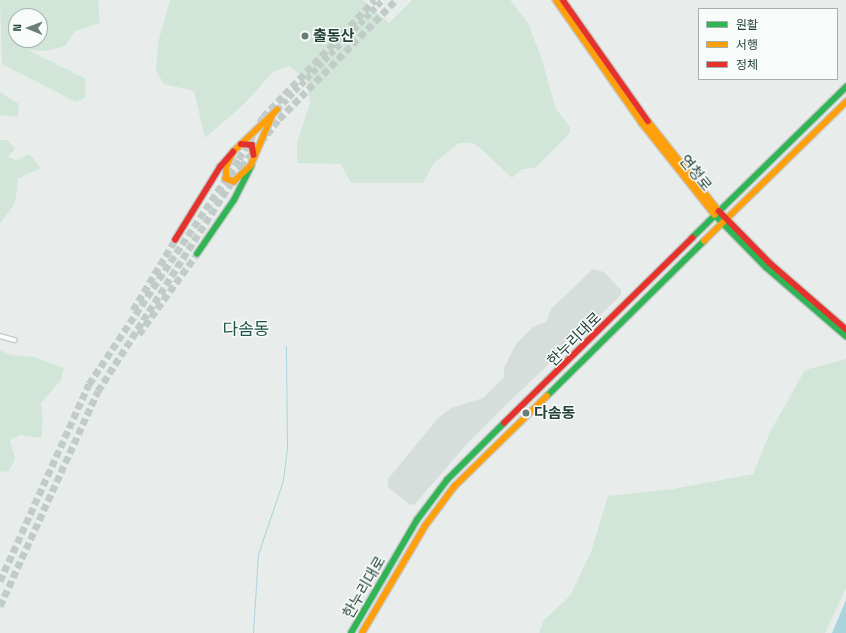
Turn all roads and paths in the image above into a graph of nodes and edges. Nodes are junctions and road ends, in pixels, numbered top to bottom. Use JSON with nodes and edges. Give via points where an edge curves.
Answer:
{"nodes":[{"id":1,"x":556,"y":0,"type":"edge"},
{"id":2,"x":562,"y":0,"type":"edge"},
{"id":3,"x":846,"y":87,"type":"edge"},
{"id":4,"x":846,"y":102,"type":"edge"},
{"id":5,"x":277,"y":110,"type":"tunnel mouth"},
{"id":6,"x":273,"y":115,"type":"junction"},
{"id":7,"x":240,"y":145,"type":"junction"},
{"id":8,"x":233,"y":152,"type":"junction"},
{"id":9,"x":253,"y":157,"type":"junction"},
{"id":10,"x":251,"y":166,"type":"junction"},
{"id":11,"x":717,"y":213,"type":"junction"},
{"id":12,"x":724,"y":220,"type":"junction"},
{"id":13,"x":175,"y":240,"type":"tunnel mouth"},
{"id":14,"x":746,"y":243,"type":"junction"},
{"id":15,"x":197,"y":254,"type":"tunnel mouth"},
{"id":16,"x":846,"y":329,"type":"edge"},
{"id":17,"x":0,"y":336,"type":"edge"},
{"id":18,"x":846,"y":336,"type":"edge"},
{"id":19,"x":14,"y":340,"type":"dead end"},
{"id":20,"x":351,"y":633,"type":"edge"},
{"id":21,"x":362,"y":633,"type":"edge"}],
"edges":[{"from":1,"to":11,"type":"main road","name":"연청로","via":[[642,123]]},
{"from":2,"to":11,"type":"main road","name":"연청로"},
{"from":3,"to":11,"type":"main road","name":"한누리대로"},
{"from":4,"to":12,"type":"main road","name":"한누리대로"},
{"from":5,"to":6,"type":"main road"},
{"from":6,"to":7,"type":"main road"},
{"from":6,"to":9,"type":"main road"},
{"from":7,"to":8,"type":"main road"},
{"from":7,"to":9,"type":"main road","via":[[252,145]]},
{"from":8,"to":10,"type":"main road","via":[[226,167],[226,179],[234,182]]},
{"from":8,"to":13,"type":"main road","via":[[220,167]]},
{"from":9,"to":10,"type":"main road"},
{"from":10,"to":15,"type":"main road","via":[[234,200]]},
{"from":11,"to":12,"type":"main road","name":"연청로"},
{"from":11,"to":20,"type":"main road","name":"한누리대로","via":[[447,480],[417,520]]},
{"from":12,"to":14,"type":"main road","name":"연청로"},
{"from":12,"to":21,"type":"main road","name":"한누리대로","via":[[454,487],[425,526]]},
{"from":14,"to":16,"type":"main road","name":"연청로"},
{"from":14,"to":18,"type":"main road","name":"연청로","via":[[793,291]]},
{"from":17,"to":19,"type":"street"}]}
